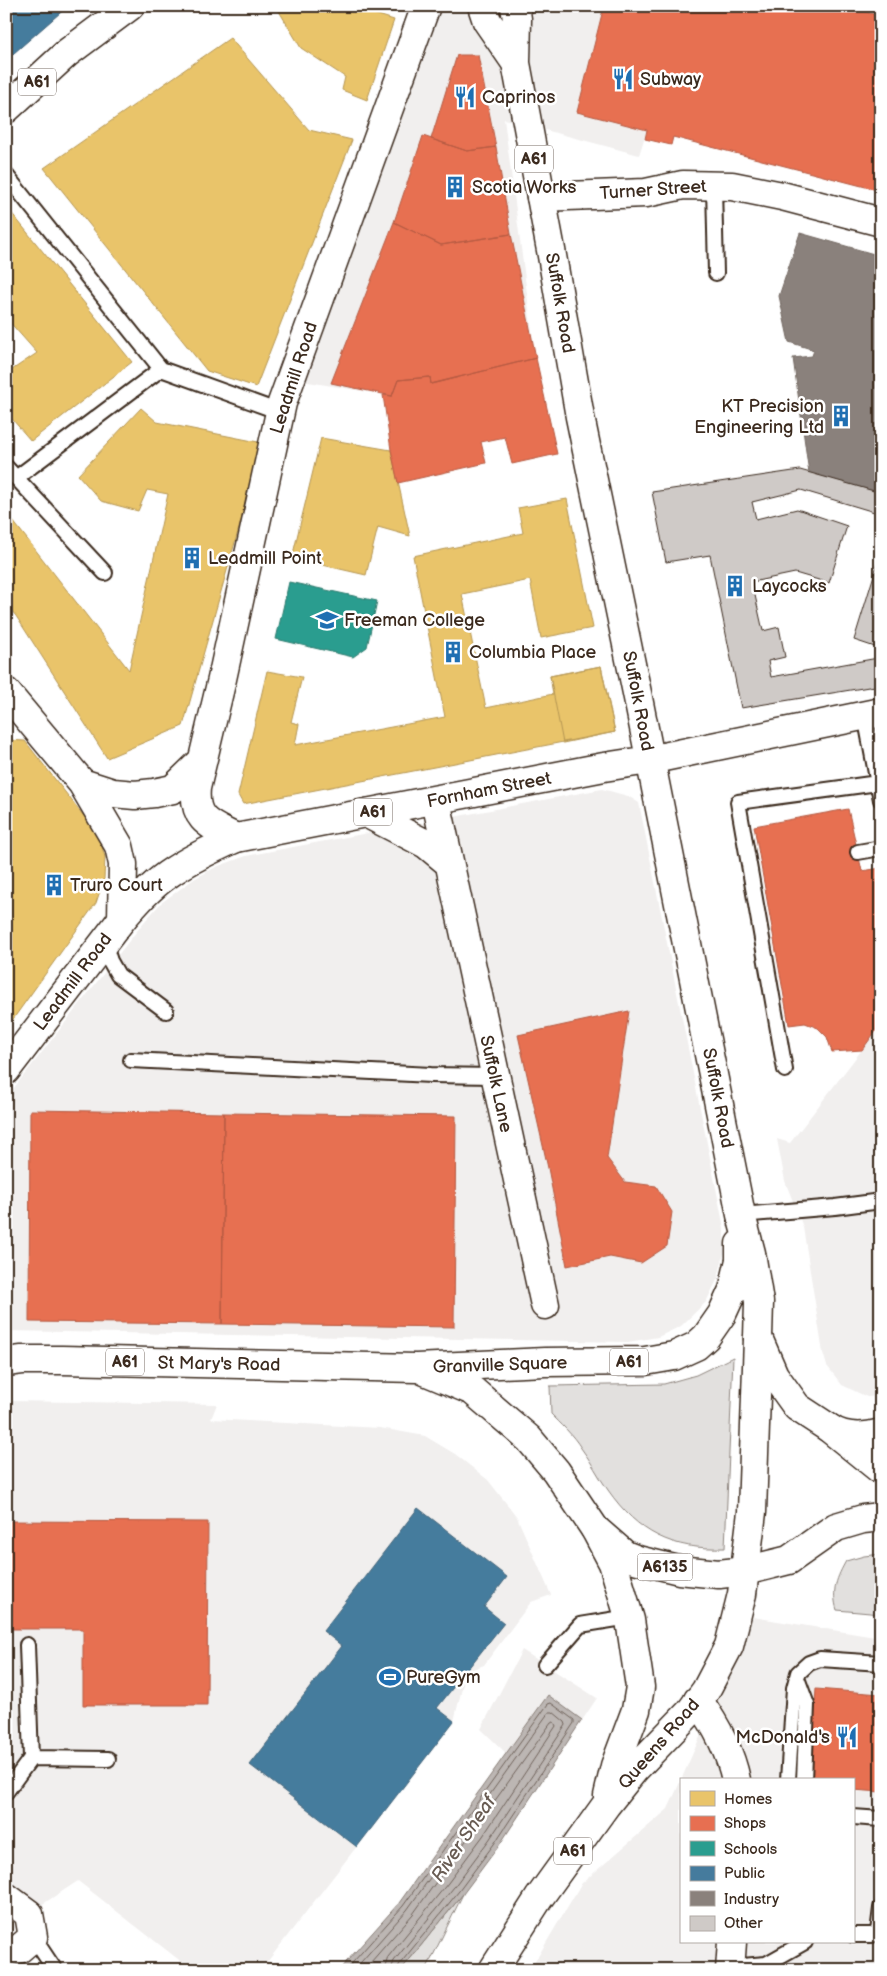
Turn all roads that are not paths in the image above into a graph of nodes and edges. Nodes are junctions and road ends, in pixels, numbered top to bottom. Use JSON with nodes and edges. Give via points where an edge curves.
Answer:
{"nodes":[{"id":1,"x":130,"y":6,"type":"edge"},
{"id":2,"x":426,"y":6,"type":"edge"},
{"id":3,"x":482,"y":6,"type":"edge"},
{"id":4,"x":515,"y":6,"type":"edge"},
{"id":5,"x":516,"y":63,"type":"junction"},
{"id":6,"x":6,"y":109,"type":"edge"},
{"id":7,"x":6,"y":175,"type":"edge"},
{"id":8,"x":714,"y":186,"type":"junction"},
{"id":9,"x":541,"y":197,"type":"junction"},
{"id":10,"x":881,"y":222,"type":"edge"},
{"id":11,"x":716,"y":273,"type":"dead end"},
{"id":12,"x":162,"y":369,"type":"junction"},
{"id":13,"x":280,"y":412,"type":"junction"},
{"id":14,"x":6,"y":467,"type":"edge"},
{"id":15,"x":16,"y":478,"type":"junction"},
{"id":16,"x":105,"y":574,"type":"dead end"},
{"id":17,"x":6,"y":692,"type":"edge"},
{"id":18,"x":873,"y":714,"type":"edge"},
{"id":19,"x":649,"y":760,"type":"junction"},
{"id":20,"x":202,"y":761,"type":"junction"},
{"id":21,"x":82,"y":783,"type":"junction"},
{"id":22,"x":878,"y":783,"type":"junction"},
{"id":23,"x":881,"y":800,"type":"edge"},
{"id":24,"x":436,"y":801,"type":"junction"},
{"id":25,"x":366,"y":813,"type":"junction"},
{"id":26,"x":236,"y":838,"type":"junction"},
{"id":27,"x":881,"y":848,"type":"edge"},
{"id":28,"x":858,"y":852,"type":"dead end"},
{"id":29,"x":449,"y":863,"type":"junction"},
{"id":30,"x":122,"y":918,"type":"junction"},
{"id":31,"x":104,"y":942,"type":"junction"},
{"id":32,"x":166,"y":1011,"type":"dead end"},
{"id":33,"x":131,"y":1060,"type":"dead end"},
{"id":34,"x":6,"y":1070,"type":"edge"},
{"id":35,"x":785,"y":1070,"type":"dead end"},
{"id":36,"x":494,"y":1076,"type":"junction"},
{"id":37,"x":881,"y":1201,"type":"edge"},
{"id":38,"x":741,"y":1215,"type":"junction"},
{"id":39,"x":545,"y":1305,"type":"dead end"},
{"id":40,"x":758,"y":1338,"type":"junction"},
{"id":41,"x":12,"y":1359,"type":"edge"},
{"id":42,"x":416,"y":1368,"type":"junction"},
{"id":43,"x":829,"y":1428,"type":"junction"},
{"id":44,"x":881,"y":1433,"type":"edge"},
{"id":45,"x":881,"y":1470,"type":"edge"},
{"id":46,"x":881,"y":1517,"type":"edge"},
{"id":47,"x":595,"y":1529,"type":"junction"},
{"id":48,"x":745,"y":1571,"type":"junction"},
{"id":49,"x":629,"y":1618,"type":"junction"},
{"id":50,"x":27,"y":1645,"type":"dead end"},
{"id":51,"x":881,"y":1662,"type":"edge"},
{"id":52,"x":545,"y":1665,"type":"dead end"},
{"id":53,"x":796,"y":1677,"type":"junction"},
{"id":54,"x":698,"y":1700,"type":"junction"},
{"id":55,"x":31,"y":1758,"type":"junction"},
{"id":56,"x":108,"y":1759,"type":"dead end"},
{"id":57,"x":736,"y":1778,"type":"edge"},
{"id":58,"x":788,"y":1778,"type":"edge"},
{"id":59,"x":804,"y":1778,"type":"edge"},
{"id":60,"x":6,"y":1792,"type":"edge"},
{"id":61,"x":606,"y":1805,"type":"junction"},
{"id":62,"x":854,"y":1818,"type":"edge"},
{"id":63,"x":881,"y":1819,"type":"edge"},
{"id":64,"x":6,"y":1897,"type":"edge"},
{"id":65,"x":881,"y":1908,"type":"edge"},
{"id":66,"x":31,"y":1926,"type":"junction"},
{"id":67,"x":854,"y":1935,"type":"edge"},
{"id":68,"x":801,"y":1944,"type":"edge"},
{"id":69,"x":6,"y":1953,"type":"edge"},
{"id":70,"x":730,"y":1960,"type":"edge"},
{"id":71,"x":54,"y":1970,"type":"edge"},
{"id":72,"x":492,"y":1970,"type":"edge"}],
"edges":[{"from":1,"to":6,"type":"main road","number":"A61","via":[[67,53]]},
{"from":2,"to":13,"type":"main road","name":"Leadmill Road"},
{"from":3,"to":5,"type":"main road","name":"Suffolk Road","number":"A61","via":[[486,20]]},
{"from":4,"to":5,"type":"main road","name":"Suffolk Road","number":"A61"},
{"from":5,"to":9,"type":"main road","name":"Suffolk Road","number":"A61"},
{"from":7,"to":12,"type":"lane"},
{"from":8,"to":9,"type":"main road","name":"Turner Street","via":[[683,185],[646,193]]},
{"from":8,"to":10,"type":"main road","name":"Turner Street","via":[[732,186],[782,196]]},
{"from":8,"to":11,"type":"lane"},
{"from":9,"to":19,"type":"main road","name":"Suffolk Road","number":"A61","via":[[580,418]]},
{"from":12,"to":13,"type":"lane"},
{"from":12,"to":15,"type":"lane"},
{"from":13,"to":20,"type":"main road","name":"Leadmill Road"},
{"from":14,"to":15,"type":"lane"},
{"from":15,"to":16,"type":"lane"},
{"from":17,"to":21,"type":"main road"},
{"from":18,"to":19,"type":"main road","name":"Fornham Street"},
{"from":18,"to":22,"type":"lane"},
{"from":19,"to":24,"type":"main road","name":"Fornham Street","number":"A61"},
{"from":19,"to":38,"type":"main road","name":"Suffolk Road","number":"A61"},
{"from":20,"to":21,"type":"main road","via":[[173,789],[154,793],[113,793]]},
{"from":20,"to":26,"type":"main road","name":"Leadmill Road","via":[[195,806],[202,818]]},
{"from":21,"to":30,"type":"main road","via":[[120,846]]},
{"from":22,"to":23,"type":"lane"},
{"from":22,"to":35,"type":"lane","via":[[738,802],[756,870]]},
{"from":24,"to":25,"type":"main road","name":"Fornham Street","number":"A61"},
{"from":24,"to":29,"type":"main road","name":"Suffolk Lane"},
{"from":25,"to":26,"type":"main road","name":"Fornham Street","number":"A61"},
{"from":25,"to":29,"type":"main road","via":[[426,844]]},
{"from":26,"to":30,"type":"main road","name":"Fornham Street","number":"A61","via":[[195,857],[165,876]]},
{"from":27,"to":28,"type":"lane"},
{"from":29,"to":36,"type":"main road","name":"Suffolk Lane"},
{"from":30,"to":31,"type":"main road","name":"Leadmill Road","number":"A61"},
{"from":31,"to":32,"type":"lane","via":[[118,975]]},
{"from":31,"to":34,"type":"main road","name":"Leadmill Road","number":"A61"},
{"from":33,"to":36,"type":"lane"},
{"from":36,"to":39,"type":"main road","name":"Suffolk Lane"},
{"from":37,"to":38,"type":"lane"},
{"from":38,"to":40,"type":"main road","name":"Suffolk Road","number":"A61","via":[[759,1302]]},
{"from":38,"to":42,"type":"main road","name":"Granville Square","number":"A61","via":[[740,1260],[733,1290],[722,1314],[696,1346],[674,1356],[645,1361]]},
{"from":40,"to":43,"type":"main road","via":[[774,1375],[797,1407]]},
{"from":40,"to":48,"type":"main road","number":"A61","via":[[752,1512]]},
{"from":41,"to":42,"type":"main road","name":"St Mary's Road","number":"A61"},
{"from":42,"to":47,"type":"main road","name":"Granville Square","number":"A61","via":[[473,1391],[517,1428],[556,1471]]},
{"from":43,"to":44,"type":"main road","via":[[841,1435],[855,1437]]},
{"from":43,"to":45,"type":"main road"},
{"from":46,"to":48,"type":"main road","number":"A6135","via":[[863,1518],[836,1527],[789,1560]]},
{"from":47,"to":48,"type":"main road","name":"Granville Square","number":"A6135","via":[[625,1555],[657,1566],[719,1574]]},
{"from":47,"to":49,"type":"main road","name":"Queens Road","number":"A61","via":[[612,1562]]},
{"from":48,"to":54,"type":"main road","name":"Queens Road","number":"A61","via":[[729,1646]]},
{"from":49,"to":52,"type":"lane","via":[[580,1625]]},
{"from":49,"to":61,"type":"main road","name":"Queens Road","number":"A61","via":[[640,1688]]},
{"from":50,"to":55,"type":"lane"},
{"from":51,"to":53,"type":"lane","via":[[820,1659],[805,1666]]},
{"from":53,"to":58,"type":"lane"},
{"from":53,"to":59,"type":"lane","via":[[807,1706]]},
{"from":54,"to":57,"type":"main road","via":[[713,1720],[732,1759]]},
{"from":54,"to":61,"type":"main road","name":"Queens Road","number":"A61"},
{"from":55,"to":56,"type":"lane"},
{"from":55,"to":60,"type":"lane"},
{"from":61,"to":72,"type":"main road","name":"Queens Road","number":"A61"},
{"from":62,"to":63,"type":"lane"},
{"from":64,"to":66,"type":"main road"},
{"from":65,"to":67,"type":"lane","via":[[878,1932]]},
{"from":66,"to":69,"type":"main road","via":[[19,1949]]},
{"from":66,"to":71,"type":"lane"},
{"from":68,"to":70,"type":"lane","via":[[766,1964]]}]}
